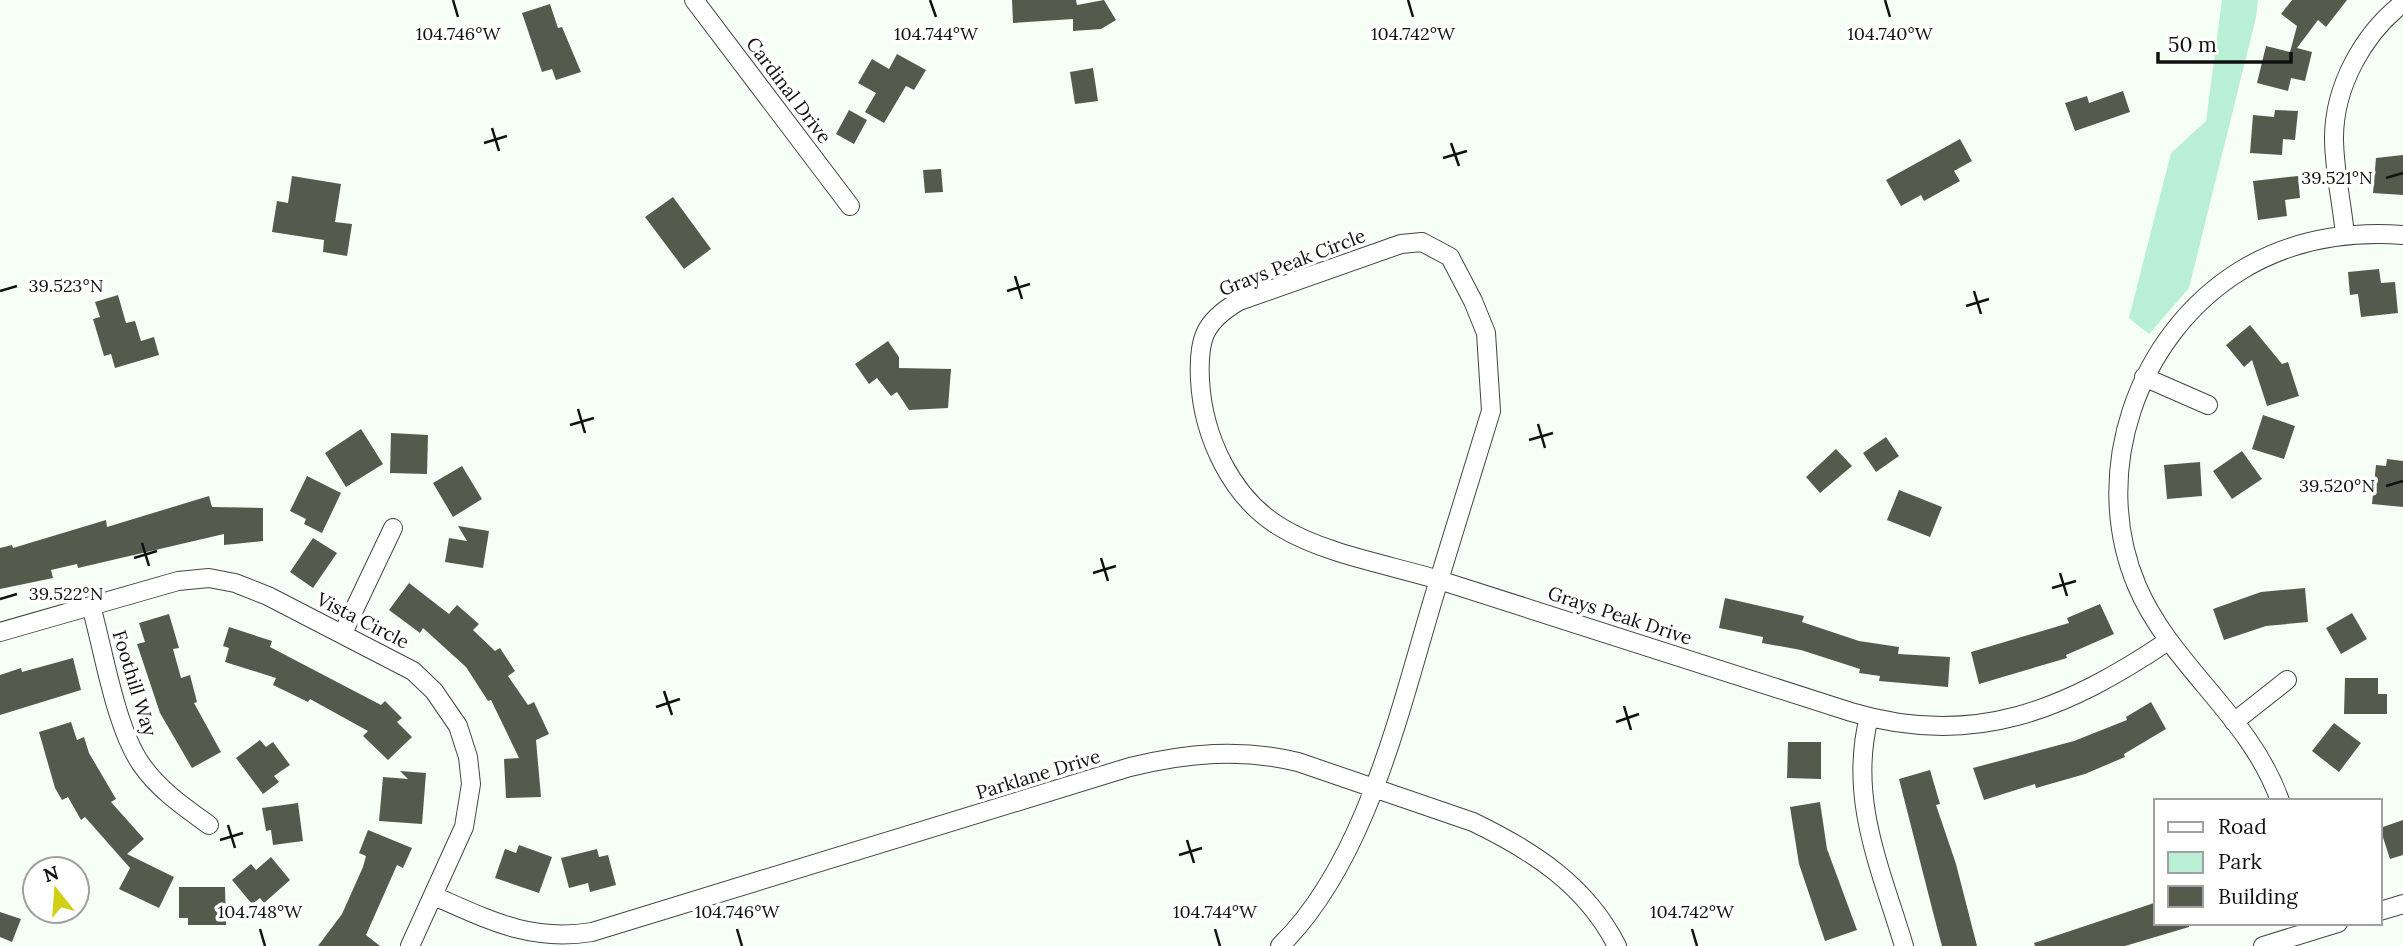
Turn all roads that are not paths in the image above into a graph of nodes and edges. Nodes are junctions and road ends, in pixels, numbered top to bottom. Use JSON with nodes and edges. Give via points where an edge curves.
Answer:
{"nodes":[{"id":1,"x":694,"y":0,"type":"edge"},
{"id":2,"x":2403,"y":3,"type":"edge"},
{"id":3,"x":850,"y":206,"type":"dead end"},
{"id":4,"x":2345,"y":235,"type":"junction"},
{"id":5,"x":2403,"y":235,"type":"edge"},
{"id":6,"x":2144,"y":377,"type":"junction"},
{"id":7,"x":2208,"y":405,"type":"dead end"},
{"id":8,"x":393,"y":528,"type":"dead end"},
{"id":9,"x":1439,"y":580,"type":"junction"},
{"id":10,"x":91,"y":606,"type":"junction"},
{"id":11,"x":0,"y":632,"type":"edge"},
{"id":12,"x":343,"y":633,"type":"junction"},
{"id":13,"x":2168,"y":641,"type":"junction"},
{"id":14,"x":2287,"y":680,"type":"dead end"},
{"id":15,"x":1869,"y":717,"type":"junction"},
{"id":16,"x":2234,"y":722,"type":"junction"},
{"id":17,"x":1374,"y":787,"type":"junction"},
{"id":18,"x":2279,"y":799,"type":"edge"},
{"id":19,"x":209,"y":825,"type":"dead end"},
{"id":20,"x":434,"y":896,"type":"junction"},
{"id":21,"x":2403,"y":904,"type":"edge"},
{"id":22,"x":2382,"y":910,"type":"edge"},
{"id":23,"x":2318,"y":926,"type":"edge"},
{"id":24,"x":410,"y":946,"type":"edge"},
{"id":25,"x":1280,"y":946,"type":"edge"},
{"id":26,"x":1617,"y":946,"type":"edge"},
{"id":27,"x":1904,"y":946,"type":"edge"},
{"id":28,"x":2263,"y":946,"type":"edge"}],
"edges":[{"from":1,"to":3,"type":"street","name":"Cardinal Drive"},
{"from":2,"to":4,"type":"street","via":[[2363,47],[2336,116],[2334,152]]},
{"from":4,"to":5,"type":"street"},
{"from":4,"to":6,"type":"street","via":[[2287,248],[2229,278],[2185,318]]},
{"from":6,"to":7,"type":"street"},
{"from":6,"to":13,"type":"street","via":[[2123,444],[2120,512],[2132,572]]},
{"from":8,"to":12,"type":"street"},
{"from":9,"to":9,"type":"street","name":"Grays Peak Circle","via":[[1490,411],[1486,333],[1450,257],[1422,242],[1401,244],[1239,302],[1216,315],[1202,338],[1201,400],[1232,479],[1259,511],[1283,529]]},
{"from":9,"to":15,"type":"street","name":"Grays Peak Drive"},
{"from":9,"to":17,"type":"street"},
{"from":10,"to":11,"type":"street","name":"Vista Circle"},
{"from":10,"to":12,"type":"street","name":"Vista Circle","via":[[178,581],[209,578],[245,586]]},
{"from":10,"to":19,"type":"street","name":"Foothill Way","via":[[135,754],[168,794]]},
{"from":12,"to":20,"type":"street","name":"Vista Circle","via":[[420,676],[448,708],[462,736],[470,776],[469,807]]},
{"from":13,"to":15,"type":"street","name":"Grays Peak Drive","via":[[2099,686],[2031,713],[1944,725]]},
{"from":13,"to":16,"type":"street"},
{"from":14,"to":16,"type":"street"},
{"from":15,"to":27,"type":"street","via":[[1860,777],[1862,804]]},
{"from":16,"to":18,"type":"street","via":[[2265,766]]},
{"from":17,"to":20,"type":"street","name":"Parklane Drive","via":[[1269,755],[1164,759],[610,928],[574,935],[522,932]]},
{"from":17,"to":25,"type":"street","via":[[1321,900]]},
{"from":17,"to":26,"type":"street","name":"Parklane Drive","via":[[1473,822],[1550,866],[1594,908]]},
{"from":20,"to":24,"type":"street","name":"Vista Circle"},
{"from":21,"to":22,"type":"street"},
{"from":23,"to":28,"type":"street"}]}
